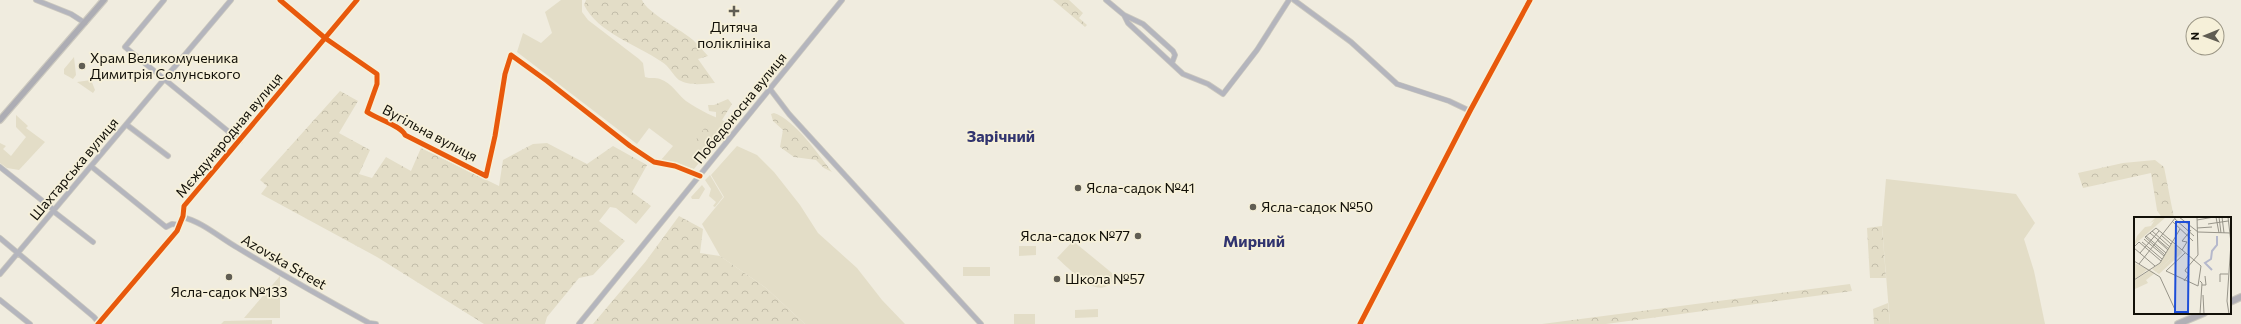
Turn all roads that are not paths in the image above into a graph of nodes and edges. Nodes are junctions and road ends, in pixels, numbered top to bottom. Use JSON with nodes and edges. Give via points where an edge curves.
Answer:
{"nodes":[{"id":1,"x":36,"y":0,"type":"edge"},
{"id":2,"x":104,"y":0,"type":"edge"},
{"id":3,"x":164,"y":0,"type":"edge"},
{"id":4,"x":231,"y":0,"type":"edge"},
{"id":5,"x":280,"y":0,"type":"edge"},
{"id":6,"x":357,"y":0,"type":"edge"},
{"id":7,"x":842,"y":0,"type":"edge"},
{"id":8,"x":1106,"y":0,"type":"edge"},
{"id":9,"x":1289,"y":0,"type":"edge"},
{"id":10,"x":1294,"y":0,"type":"edge"},
{"id":11,"x":1530,"y":0,"type":"edge"},
{"id":12,"x":1124,"y":15,"type":"junction"},
{"id":13,"x":85,"y":23,"type":"junction"},
{"id":14,"x":325,"y":38,"type":"junction"},
{"id":15,"x":1172,"y":63,"type":"junction"},
{"id":16,"x":165,"y":78,"type":"junction"},
{"id":17,"x":770,"y":89,"type":"junction"},
{"id":18,"x":1470,"y":111,"type":"junction"},
{"id":19,"x":0,"y":120,"type":"edge"},
{"id":20,"x":127,"y":125,"type":"junction"},
{"id":21,"x":240,"y":141,"type":"junction"},
{"id":22,"x":168,"y":156,"type":"dead end"},
{"id":23,"x":0,"y":167,"type":"edge"},
{"id":24,"x":92,"y":167,"type":"junction"},
{"id":25,"x":700,"y":176,"type":"junction"},
{"id":26,"x":53,"y":210,"type":"junction"},
{"id":27,"x":182,"y":217,"type":"junction"},
{"id":28,"x":180,"y":225,"type":"junction"},
{"id":29,"x":0,"y":238,"type":"edge"},
{"id":30,"x":93,"y":242,"type":"dead end"},
{"id":31,"x":18,"y":254,"type":"junction"},
{"id":32,"x":0,"y":274,"type":"edge"},
{"id":33,"x":2241,"y":297,"type":"edge"},
{"id":34,"x":0,"y":300,"type":"edge"},
{"id":35,"x":2231,"y":302,"type":"edge"},
{"id":36,"x":2202,"y":314,"type":"edge"},
{"id":37,"x":30,"y":324,"type":"edge"},
{"id":38,"x":98,"y":324,"type":"edge"},
{"id":39,"x":376,"y":324,"type":"edge"},
{"id":40,"x":580,"y":324,"type":"edge"},
{"id":41,"x":981,"y":324,"type":"edge"},
{"id":42,"x":1360,"y":324,"type":"edge"},
{"id":43,"x":2178,"y":324,"type":"edge"}],
"edges":[{"from":1,"to":13,"type":"street","via":[[71,14]]},
{"from":2,"to":13,"type":"main road"},
{"from":3,"to":16,"type":"street","via":[[125,47]]},
{"from":4,"to":16,"type":"street","name":"Шахтарська вулиця"},
{"from":5,"to":14,"type":"street","name":"Вугільна вулиця"},
{"from":6,"to":14,"type":"street","name":"Мєждународная вулиця"},
{"from":7,"to":17,"type":"street","name":"Победоносна вулиця"},
{"from":8,"to":12,"type":"street"},
{"from":9,"to":15,"type":"street","via":[[1257,50],[1223,94],[1208,84],[1183,74]]},
{"from":10,"to":18,"type":"street","via":[[1351,42],[1396,84],[1449,101]]},
{"from":11,"to":18,"type":"street"},
{"from":12,"to":15,"type":"street","via":[[1128,23]]},
{"from":12,"to":15,"type":"street","via":[[1143,24],[1173,50],[1175,55]]},
{"from":13,"to":19,"type":"main road"},
{"from":14,"to":21,"type":"street","name":"Мєждународная вулиця"},
{"from":14,"to":25,"type":"street","name":"Вугільна вулиця","via":[[377,74],[377,84],[367,112],[376,119],[400,128],[405,135],[486,176],[496,136],[505,74],[511,55],[654,162],[675,166]]},
{"from":16,"to":20,"type":"street","name":"Шахтарська вулиця"},
{"from":16,"to":21,"type":"street"},
{"from":17,"to":25,"type":"street","name":"Победоносна вулиця"},
{"from":17,"to":41,"type":"street","via":[[789,114]]},
{"from":18,"to":42,"type":"street"},
{"from":20,"to":22,"type":"street"},
{"from":20,"to":24,"type":"street","name":"Шахтарська вулиця"},
{"from":21,"to":27,"type":"street","name":"Мєждународная вулиця","via":[[184,206]]},
{"from":23,"to":26,"type":"street"},
{"from":24,"to":26,"type":"street","name":"Шахтарська вулиця"},
{"from":24,"to":28,"type":"street","via":[[166,226]]},
{"from":25,"to":40,"type":"street","name":"Победоносна вулиця"},
{"from":26,"to":30,"type":"street"},
{"from":26,"to":31,"type":"street","name":"Шахтарська вулиця"},
{"from":27,"to":28,"type":"street","name":"Мєждународная вулиця"},
{"from":27,"to":39,"type":"street","name":"Azovska Street","via":[[196,221],[340,308]]},
{"from":28,"to":38,"type":"street","name":"Мєждународная вулиця"},
{"from":29,"to":31,"type":"street"},
{"from":31,"to":32,"type":"street","name":"Шахтарська вулиця"},
{"from":31,"to":38,"type":"street","via":[[94,317]]},
{"from":33,"to":35,"type":"highway"},
{"from":34,"to":37,"type":"street"},
{"from":36,"to":43,"type":"highway"}]}
